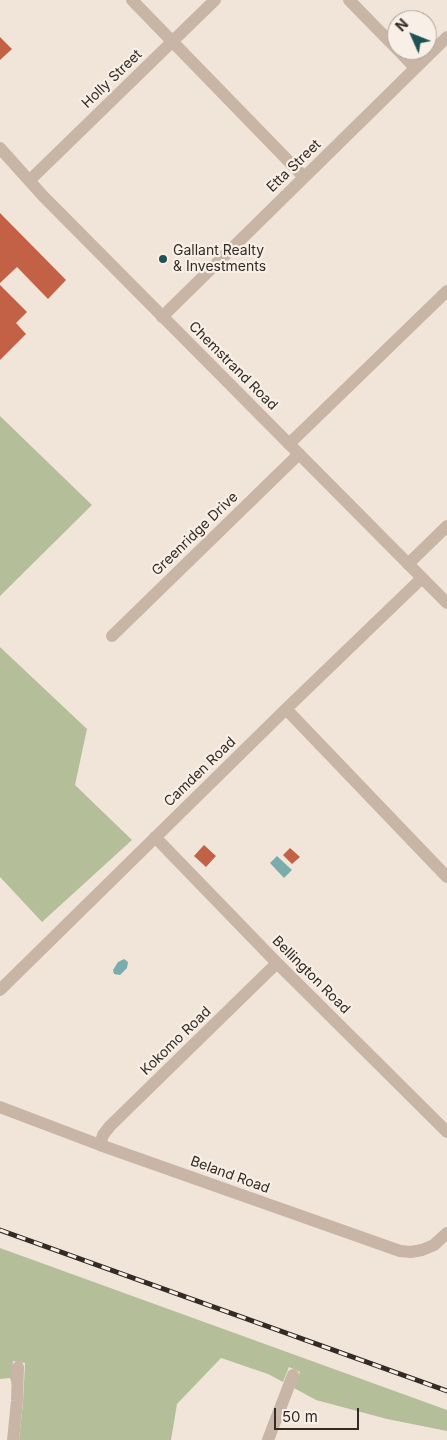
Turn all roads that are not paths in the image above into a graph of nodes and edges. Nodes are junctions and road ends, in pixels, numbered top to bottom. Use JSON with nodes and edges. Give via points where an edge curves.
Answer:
{"nodes":[{"id":1,"x":132,"y":0,"type":"edge"},
{"id":2,"x":214,"y":0,"type":"edge"},
{"id":3,"x":349,"y":0,"type":"edge"},
{"id":4,"x":447,"y":37,"type":"edge"},
{"id":5,"x":387,"y":40,"type":"edge"},
{"id":6,"x":172,"y":42,"type":"junction"},
{"id":7,"x":407,"y":60,"type":"edge"},
{"id":8,"x":415,"y":68,"type":"junction"},
{"id":9,"x":0,"y":148,"type":"edge"},
{"id":10,"x":304,"y":177,"type":"junction"},
{"id":11,"x":30,"y":180,"type":"junction"},
{"id":12,"x":447,"y":291,"type":"edge"},
{"id":13,"x":162,"y":317,"type":"junction"},
{"id":14,"x":289,"y":444,"type":"junction"},
{"id":15,"x":299,"y":454,"type":"junction"},
{"id":16,"x":447,"y":526,"type":"edge"},
{"id":17,"x":408,"y":564,"type":"junction"},
{"id":18,"x":422,"y":578,"type":"junction"},
{"id":19,"x":447,"y":603,"type":"edge"},
{"id":20,"x":112,"y":636,"type":"dead end"},
{"id":21,"x":286,"y":709,"type":"junction"},
{"id":22,"x":155,"y":837,"type":"junction"},
{"id":23,"x":447,"y":877,"type":"edge"},
{"id":24,"x":277,"y":963,"type":"junction"},
{"id":25,"x":0,"y":990,"type":"edge"},
{"id":26,"x":0,"y":1107,"type":"edge"},
{"id":27,"x":447,"y":1132,"type":"edge"},
{"id":28,"x":100,"y":1144,"type":"junction"},
{"id":29,"x":447,"y":1233,"type":"edge"},
{"id":30,"x":18,"y":1367,"type":"dead end"},
{"id":31,"x":292,"y":1375,"type":"dead end"},
{"id":32,"x":13,"y":1440,"type":"edge"},
{"id":33,"x":268,"y":1440,"type":"edge"}],
"edges":[{"from":1,"to":6,"type":"street"},
{"from":2,"to":6,"type":"street","name":"Holly Street"},
{"from":3,"to":5,"type":"street"},
{"from":4,"to":8,"type":"street","name":"Etta Street"},
{"from":6,"to":10,"type":"street"},
{"from":6,"to":11,"type":"street","name":"Holly Street"},
{"from":7,"to":8,"type":"street"},
{"from":8,"to":10,"type":"street","name":"Etta Street"},
{"from":9,"to":11,"type":"street","name":"Chemstrand Road"},
{"from":10,"to":13,"type":"street","name":"Etta Street"},
{"from":11,"to":13,"type":"street","name":"Chemstrand Road"},
{"from":12,"to":14,"type":"street"},
{"from":13,"to":14,"type":"street","name":"Chemstrand Road"},
{"from":14,"to":15,"type":"street","name":"Chemstrand Road"},
{"from":15,"to":17,"type":"street","name":"Chemstrand Road"},
{"from":15,"to":20,"type":"street","name":"Greenridge Drive"},
{"from":16,"to":17,"type":"street"},
{"from":17,"to":18,"type":"street","name":"Chemstrand Road"},
{"from":18,"to":19,"type":"street","name":"Chemstrand Road"},
{"from":18,"to":21,"type":"street","name":"Camden Road"},
{"from":21,"to":22,"type":"street","name":"Camden Road"},
{"from":21,"to":23,"type":"street"},
{"from":22,"to":24,"type":"street","name":"Bellington Road"},
{"from":22,"to":25,"type":"street","name":"Camden Road"},
{"from":24,"to":27,"type":"street","name":"Bellington Road"},
{"from":24,"to":28,"type":"street","name":"Kokomo Road","via":[[110,1126]]},
{"from":26,"to":28,"type":"street","name":"Beland Road"},
{"from":28,"to":29,"type":"street","name":"Beland Road","via":[[400,1251],[422,1250],[434,1245]]},
{"from":30,"to":32,"type":"street"},
{"from":31,"to":33,"type":"street"}]}
